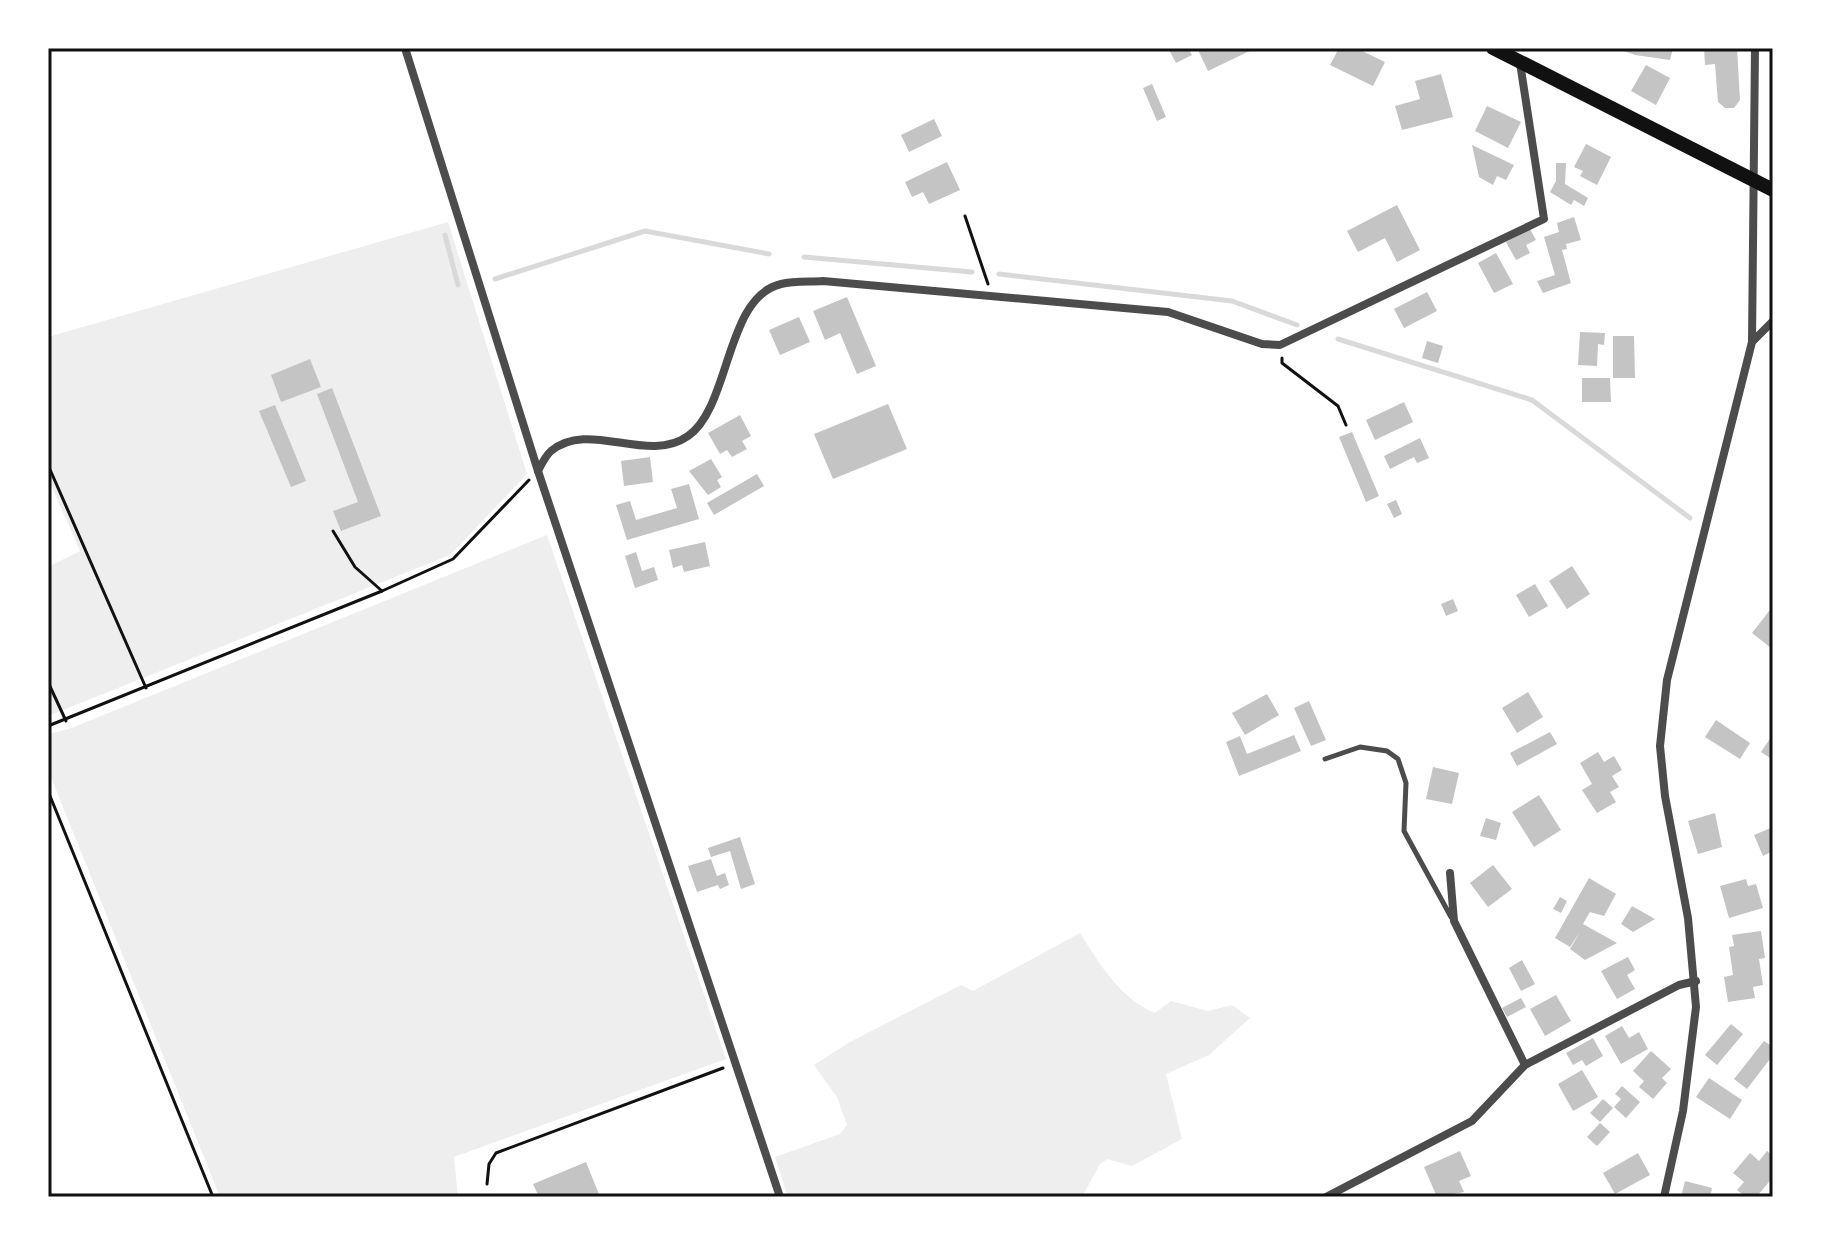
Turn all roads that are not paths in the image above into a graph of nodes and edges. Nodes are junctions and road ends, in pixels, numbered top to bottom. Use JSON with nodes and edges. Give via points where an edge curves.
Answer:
{"nodes":[{"id":1,"x":405,"y":48,"type":"edge"},
{"id":2,"x":1493,"y":48,"type":"edge"},
{"id":3,"x":1755,"y":48,"type":"edge"},
{"id":4,"x":1519,"y":62,"type":"junction"},
{"id":5,"x":1753,"y":180,"type":"junction"},
{"id":6,"x":1773,"y":190,"type":"edge"},
{"id":7,"x":1773,"y":321,"type":"edge"},
{"id":8,"x":1752,"y":342,"type":"junction"},
{"id":9,"x":538,"y":471,"type":"junction"},
{"id":10,"x":1325,"y":759,"type":"dead end"},
{"id":11,"x":1450,"y":873,"type":"dead end"},
{"id":12,"x":1454,"y":921,"type":"junction"},
{"id":13,"x":1696,"y":981,"type":"junction"},
{"id":14,"x":1525,"y":1065,"type":"junction"},
{"id":15,"x":780,"y":1197,"type":"edge"},
{"id":16,"x":1326,"y":1197,"type":"edge"},
{"id":17,"x":1664,"y":1197,"type":"edge"}],
"edges":[{"from":1,"to":9,"type":"street"},
{"from":2,"to":4,"type":"main road"},
{"from":3,"to":5,"type":"street"},
{"from":4,"to":5,"type":"main road"},
{"from":4,"to":9,"type":"street","via":[[1544,219],[1280,345],[1262,344],[1168,312],[823,281],[778,284],[748,306],[710,406],[688,436],[653,448],[582,439],[552,450]]},
{"from":5,"to":6,"type":"main road"},
{"from":5,"to":8,"type":"street"},
{"from":7,"to":8,"type":"street"},
{"from":8,"to":13,"type":"street","via":[[1667,680],[1660,746]]},
{"from":9,"to":15,"type":"street"},
{"from":10,"to":12,"type":"lane","via":[[1360,747],[1387,751],[1398,759],[1406,783],[1404,831]]},
{"from":11,"to":12,"type":"street"},
{"from":12,"to":14,"type":"street"},
{"from":13,"to":14,"type":"street"},
{"from":13,"to":17,"type":"street","via":[[1694,1046]]},
{"from":14,"to":16,"type":"street","via":[[1472,1121]]}]}
